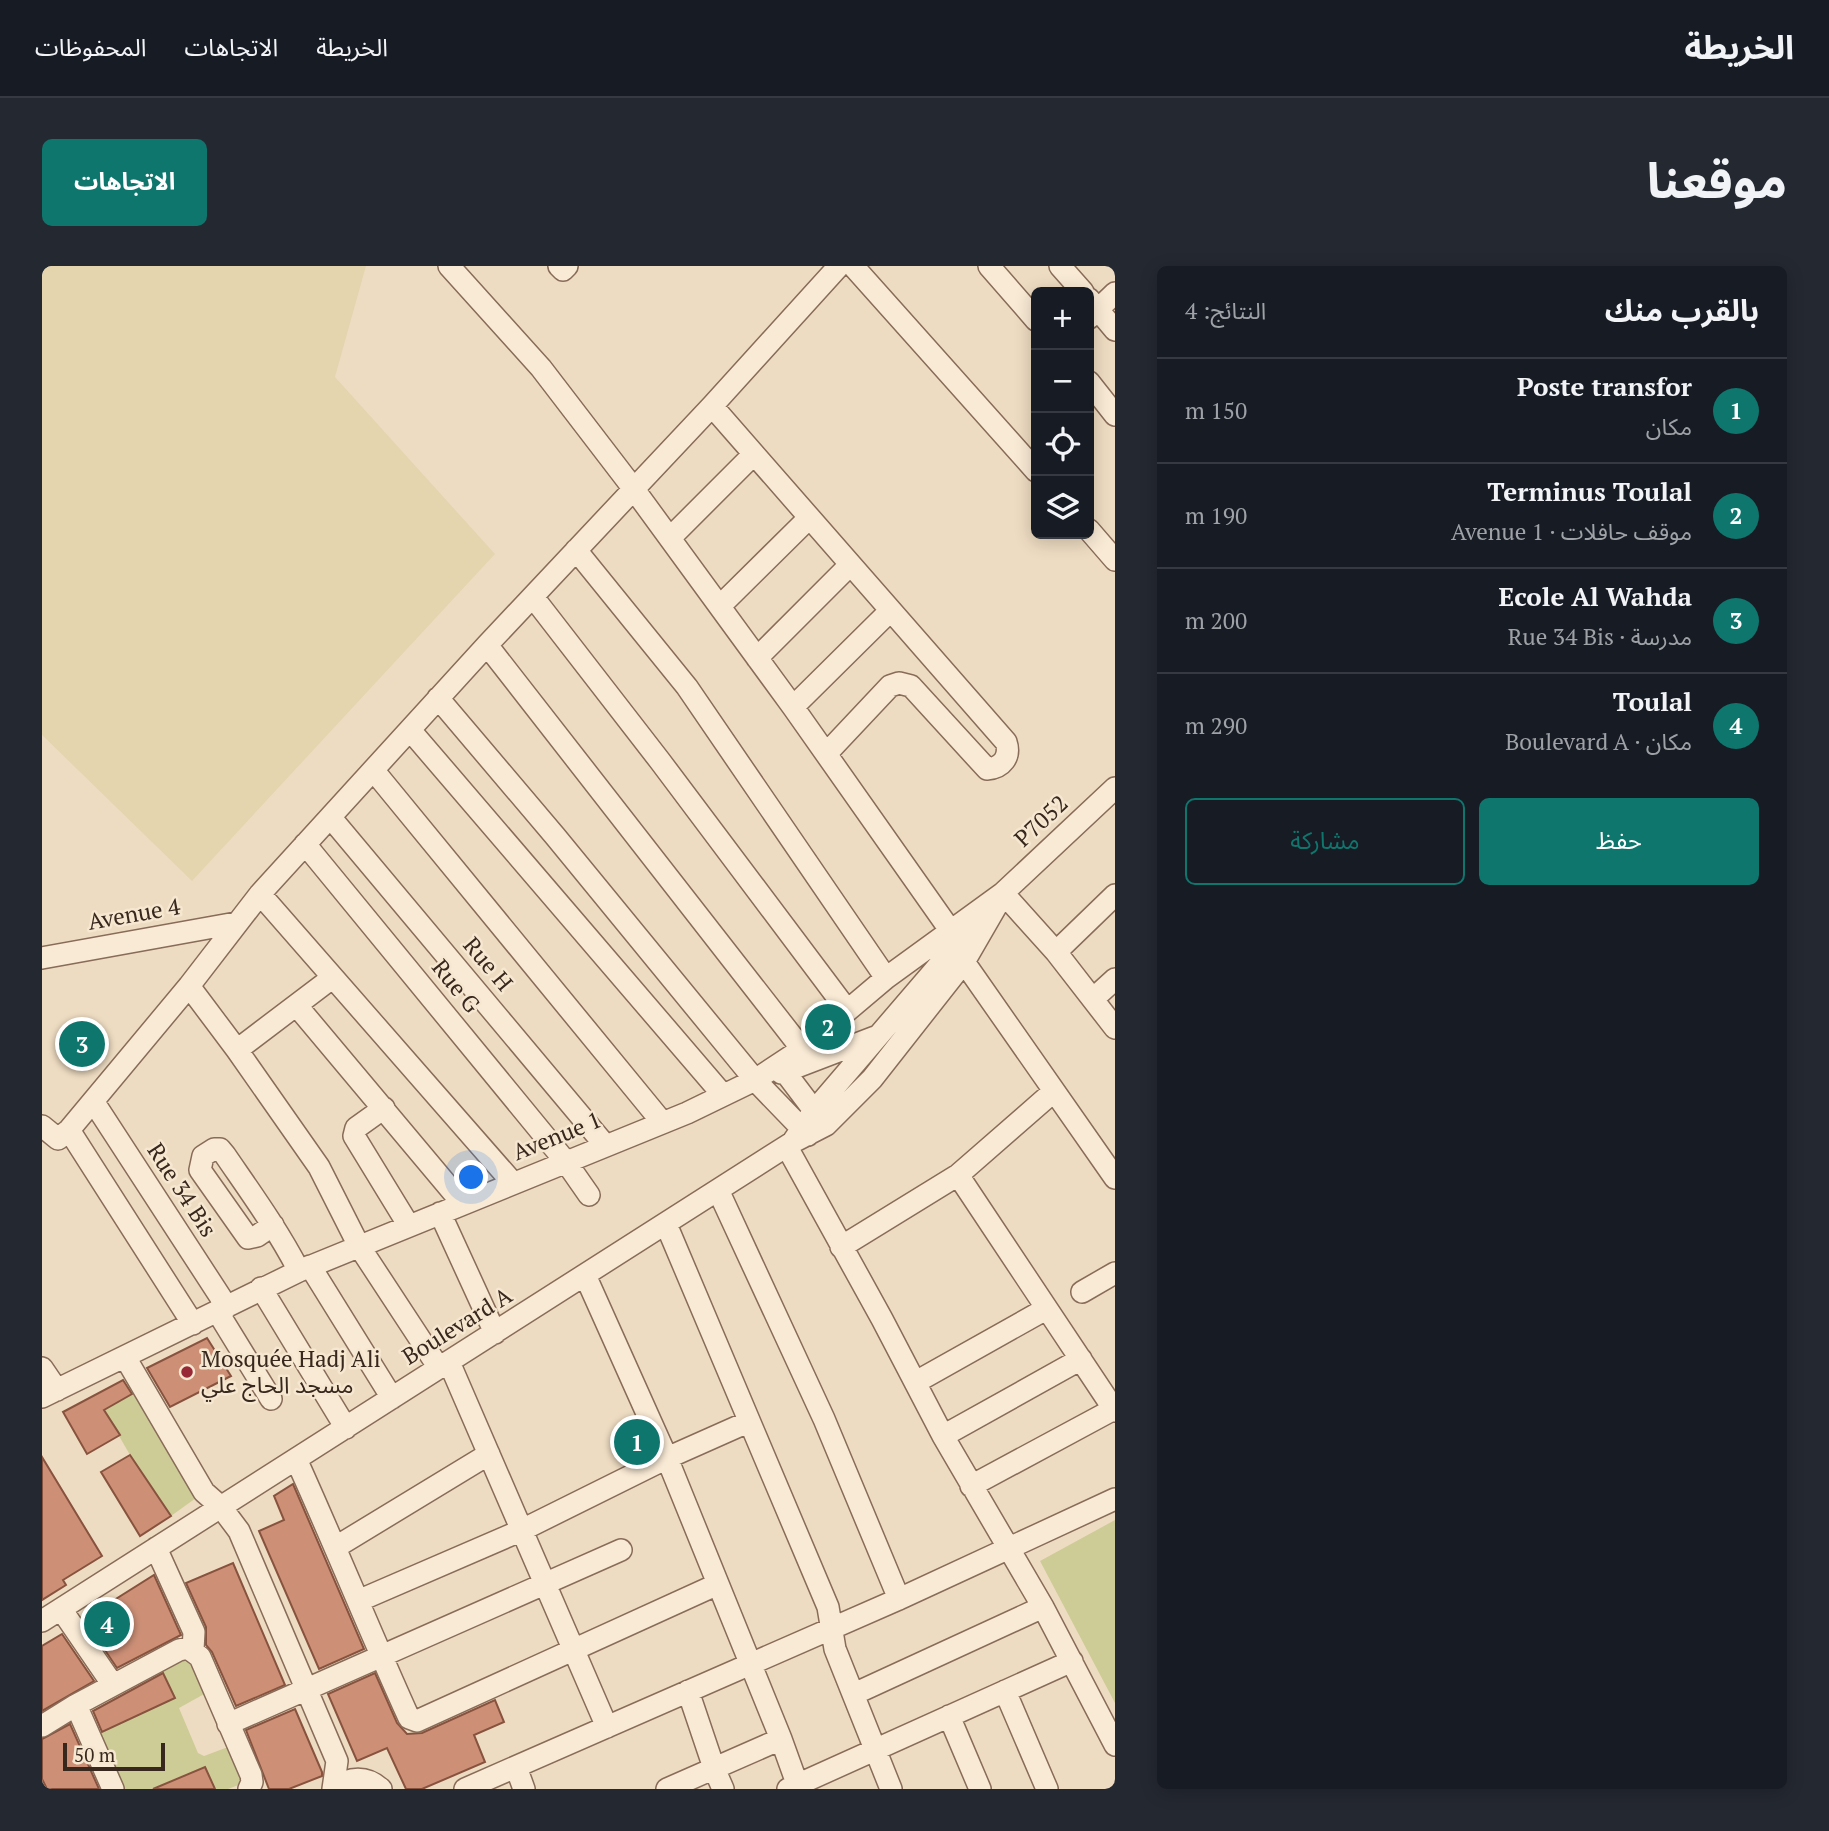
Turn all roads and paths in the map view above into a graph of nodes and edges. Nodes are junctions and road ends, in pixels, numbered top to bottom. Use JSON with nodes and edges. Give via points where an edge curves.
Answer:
{"nodes":[{"id":1,"x":449,"y":266,"type":"edge"},
{"id":2,"x":559,"y":266,"type":"edge"},
{"id":3,"x":567,"y":266,"type":"edge"},
{"id":4,"x":838,"y":266,"type":"edge"},
{"id":5,"x":853,"y":266,"type":"edge"},
{"id":6,"x":989,"y":266,"type":"edge"},
{"id":7,"x":1060,"y":266,"type":"edge"},
{"id":8,"x":1079,"y":287,"type":"edge"},
{"id":9,"x":1115,"y":293,"type":"edge"},
{"id":10,"x":1094,"y":308,"type":"edge"},
{"id":11,"x":1094,"y":311,"type":"edge"},
{"id":12,"x":1031,"y":314,"type":"edge"},
{"id":13,"x":1115,"y":330,"type":"edge"},
{"id":14,"x":1094,"y":389,"type":"edge"},
{"id":15,"x":712,"y":406,"type":"junction"},
{"id":16,"x":1115,"y":415,"type":"edge"},
{"id":17,"x":754,"y":454,"type":"junction"},
{"id":18,"x":1031,"y":465,"type":"edge"},
{"id":19,"x":633,"y":488,"type":"junction"},
{"id":20,"x":809,"y":518,"type":"junction"},
{"id":21,"x":1094,"y":536,"type":"edge"},
{"id":22,"x":670,"y":538,"type":"junction"},
{"id":23,"x":576,"y":550,"type":"junction"},
{"id":24,"x":1115,"y":560,"type":"edge"},
{"id":25,"x":850,"y":565,"type":"junction"},
{"id":26,"x":533,"y":597,"type":"junction"},
{"id":27,"x":720,"y":606,"type":"junction"},
{"id":28,"x":890,"y":611,"type":"junction"},
{"id":29,"x":487,"y":645,"type":"junction"},
{"id":30,"x":757,"y":658,"type":"junction"},
{"id":31,"x":438,"y":698,"type":"junction"},
{"id":32,"x":793,"y":707,"type":"junction"},
{"id":33,"x":410,"y":730,"type":"junction"},
{"id":34,"x":826,"y":754,"type":"junction"},
{"id":35,"x":374,"y":771,"type":"junction"},
{"id":36,"x":1115,"y":788,"type":"edge"},
{"id":37,"x":331,"y":818,"type":"junction"},
{"id":38,"x":305,"y":844,"type":"junction"},
{"id":39,"x":1003,"y":892,"type":"junction"},
{"id":40,"x":260,"y":894,"type":"junction"},
{"id":41,"x":1115,"y":895,"type":"edge"},
{"id":42,"x":236,"y":923,"type":"junction"},
{"id":43,"x":957,"y":945,"type":"junction"},
{"id":44,"x":1056,"y":951,"type":"junction"},
{"id":45,"x":42,"y":958,"type":"edge"},
{"id":46,"x":332,"y":978,"type":"junction"},
{"id":47,"x":886,"y":978,"type":"junction"},
{"id":48,"x":1115,"y":979,"type":"edge"},
{"id":49,"x":189,"y":986,"type":"junction"},
{"id":50,"x":1093,"y":999,"type":"junction"},
{"id":51,"x":298,"y":1006,"type":"junction"},
{"id":52,"x":846,"y":1010,"type":"junction"},
{"id":53,"x":918,"y":1023,"type":"junction"},
{"id":54,"x":1115,"y":1028,"type":"edge"},
{"id":55,"x":878,"y":1037,"type":"junction"},
{"id":56,"x":802,"y":1049,"type":"junction"},
{"id":57,"x":237,"y":1051,"type":"junction"},
{"id":58,"x":781,"y":1069,"type":"junction"},
{"id":59,"x":755,"y":1080,"type":"junction"},
{"id":60,"x":1053,"y":1092,"type":"junction"},
{"id":61,"x":723,"y":1096,"type":"junction"},
{"id":62,"x":93,"y":1101,"type":"junction"},
{"id":63,"x":384,"y":1108,"type":"junction"},
{"id":64,"x":662,"y":1122,"type":"junction"},
{"id":65,"x":42,"y":1126,"type":"edge"},
{"id":66,"x":69,"y":1130,"type":"junction"},
{"id":67,"x":805,"y":1131,"type":"junction"},
{"id":68,"x":604,"y":1144,"type":"junction"},
{"id":69,"x":566,"y":1162,"type":"junction"},
{"id":70,"x":958,"y":1175,"type":"junction"},
{"id":71,"x":1115,"y":1178,"type":"edge"},
{"id":72,"x":513,"y":1183,"type":"junction"},
{"id":73,"x":719,"y":1190,"type":"junction"},
{"id":74,"x":589,"y":1195,"type":"dead end"},
{"id":75,"x":463,"y":1204,"type":"junction"},
{"id":76,"x":440,"y":1213,"type":"junction"},
{"id":77,"x":666,"y":1224,"type":"junction"},
{"id":78,"x":273,"y":1225,"type":"dead end"},
{"id":79,"x":409,"y":1226,"type":"junction"},
{"id":80,"x":359,"y":1246,"type":"junction"},
{"id":81,"x":841,"y":1247,"type":"junction"},
{"id":82,"x":305,"y":1268,"type":"junction"},
{"id":83,"x":1115,"y":1273,"type":"edge"},
{"id":84,"x":585,"y":1275,"type":"junction"},
{"id":85,"x":261,"y":1288,"type":"junction"},
{"id":86,"x":1082,"y":1293,"type":"dead end"},
{"id":87,"x":222,"y":1309,"type":"junction"},
{"id":88,"x":1046,"y":1310,"type":"junction"},
{"id":89,"x":193,"y":1324,"type":"junction"},
{"id":90,"x":495,"y":1333,"type":"junction"},
{"id":91,"x":125,"y":1357,"type":"junction"},
{"id":92,"x":1081,"y":1359,"type":"junction"},
{"id":93,"x":444,"y":1365,"type":"junction"},
{"id":94,"x":42,"y":1368,"type":"edge"},
{"id":95,"x":916,"y":1382,"type":"junction"},
{"id":96,"x":50,"y":1394,"type":"edge"},
{"id":97,"x":392,"y":1398,"type":"junction"},
{"id":98,"x":271,"y":1399,"type":"dead end"},
{"id":99,"x":1115,"y":1410,"type":"edge"},
{"id":100,"x":748,"y":1422,"type":"junction"},
{"id":101,"x":346,"y":1428,"type":"junction"},
{"id":102,"x":943,"y":1436,"type":"junction"},
{"id":103,"x":489,"y":1454,"type":"junction"},
{"id":104,"x":667,"y":1458,"type":"junction"},
{"id":105,"x":296,"y":1459,"type":"junction"},
{"id":106,"x":971,"y":1486,"type":"junction"},
{"id":107,"x":1115,"y":1499,"type":"edge"},
{"id":108,"x":221,"y":1507,"type":"junction"},
{"id":109,"x":520,"y":1531,"type":"junction"},
{"id":110,"x":336,"y":1547,"type":"junction"},
{"id":111,"x":156,"y":1548,"type":"junction"},
{"id":112,"x":1010,"y":1549,"type":"junction"},
{"id":113,"x":621,"y":1550,"type":"dead end"},
{"id":114,"x":718,"y":1584,"type":"junction"},
{"id":115,"x":544,"y":1585,"type":"junction"},
{"id":116,"x":899,"y":1599,"type":"junction"},
{"id":117,"x":358,"y":1601,"type":"junction"},
{"id":118,"x":1043,"y":1607,"type":"junction"},
{"id":119,"x":61,"y":1609,"type":"junction"},
{"id":120,"x":42,"y":1621,"type":"edge"},
{"id":121,"x":831,"y":1627,"type":"junction"},
{"id":122,"x":193,"y":1650,"type":"junction"},
{"id":123,"x":573,"y":1651,"type":"junction"},
{"id":124,"x":381,"y":1656,"type":"junction"},
{"id":125,"x":1072,"y":1661,"type":"junction"},
{"id":126,"x":750,"y":1663,"type":"junction"},
{"id":127,"x":113,"y":1685,"type":"junction"},
{"id":128,"x":306,"y":1690,"type":"junction"},
{"id":129,"x":688,"y":1691,"type":"junction"},
{"id":130,"x":1005,"y":1691,"type":"junction"},
{"id":131,"x":854,"y":1694,"type":"junction"},
{"id":132,"x":76,"y":1705,"type":"junction"},
{"id":133,"x":949,"y":1716,"type":"junction"},
{"id":134,"x":228,"y":1724,"type":"junction"},
{"id":135,"x":42,"y":1726,"type":"edge"},
{"id":136,"x":607,"y":1727,"type":"junction"},
{"id":137,"x":781,"y":1739,"type":"junction"},
{"id":138,"x":1115,"y":1745,"type":"edge"},
{"id":139,"x":874,"y":1750,"type":"junction"},
{"id":140,"x":337,"y":1760,"type":"junction"},
{"id":141,"x":516,"y":1767,"type":"junction"},
{"id":142,"x":714,"y":1768,"type":"junction"},
{"id":143,"x":375,"y":1785,"type":"edge"},
{"id":144,"x":794,"y":1788,"type":"edge"},
{"id":145,"x":113,"y":1789,"type":"edge"},
{"id":146,"x":248,"y":1789,"type":"edge"},
{"id":147,"x":334,"y":1789,"type":"edge"},
{"id":148,"x":465,"y":1789,"type":"edge"},
{"id":149,"x":524,"y":1789,"type":"edge"},
{"id":150,"x":667,"y":1789,"type":"edge"},
{"id":151,"x":723,"y":1789,"type":"edge"},
{"id":152,"x":891,"y":1789,"type":"edge"},
{"id":153,"x":980,"y":1789,"type":"edge"},
{"id":154,"x":1047,"y":1789,"type":"edge"}],
"edges":[{"from":1,"to":19,"type":"street","via":[[541,368]]},
{"from":2,"to":3,"type":"street","via":[[563,270]]},
{"from":4,"to":15,"type":"street"},
{"from":5,"to":18,"type":"street"},
{"from":6,"to":12,"type":"street"},
{"from":7,"to":8,"type":"street"},
{"from":9,"to":10,"type":"street"},
{"from":11,"to":13,"type":"street"},
{"from":14,"to":16,"type":"street"},
{"from":15,"to":17,"type":"street"},
{"from":15,"to":19,"type":"street"},
{"from":17,"to":20,"type":"street"},
{"from":17,"to":22,"type":"street"},
{"from":19,"to":22,"type":"street"},
{"from":19,"to":23,"type":"street"},
{"from":20,"to":25,"type":"street"},
{"from":20,"to":27,"type":"street"},
{"from":21,"to":24,"type":"street"},
{"from":22,"to":27,"type":"street"},
{"from":23,"to":26,"type":"street"},
{"from":23,"to":47,"type":"street","via":[[687,687]]},
{"from":25,"to":28,"type":"street"},
{"from":25,"to":30,"type":"street"},
{"from":26,"to":29,"type":"street"},
{"from":26,"to":52,"type":"street"},
{"from":27,"to":30,"type":"street"},
{"from":28,"to":32,"type":"street"},
{"from":28,"to":34,"type":"street","via":[[1006,742],[1007,758],[995,769],[981,765],[911,686],[899,683],[890,686]]},
{"from":29,"to":31,"type":"street"},
{"from":29,"to":56,"type":"street"},
{"from":30,"to":32,"type":"street"},
{"from":31,"to":33,"type":"street"},
{"from":31,"to":59,"type":"street"},
{"from":32,"to":34,"type":"street"},
{"from":33,"to":35,"type":"street"},
{"from":33,"to":61,"type":"street"},
{"from":34,"to":43,"type":"street"},
{"from":35,"to":37,"type":"street"},
{"from":35,"to":64,"type":"street"},
{"from":36,"to":39,"type":"street","name":"P7052"},
{"from":37,"to":38,"type":"street"},
{"from":37,"to":68,"type":"street","name":"Rue H"},
{"from":38,"to":40,"type":"street"},
{"from":38,"to":69,"type":"street","name":"Rue G"},
{"from":39,"to":43,"type":"street","name":"P7052"},
{"from":39,"to":43,"type":"street","name":"P7052"},
{"from":39,"to":44,"type":"street"},
{"from":40,"to":42,"type":"street"},
{"from":40,"to":46,"type":"street"},
{"from":41,"to":44,"type":"street"},
{"from":42,"to":45,"type":"street","name":"Avenue 4"},
{"from":42,"to":49,"type":"street"},
{"from":43,"to":47,"type":"street"},
{"from":43,"to":53,"type":"street","name":"Boulevard A"},
{"from":43,"to":55,"type":"street","name":"Boulevard A"},
{"from":43,"to":60,"type":"street"},
{"from":44,"to":50,"type":"street"},
{"from":46,"to":51,"type":"street"},
{"from":46,"to":72,"type":"street"},
{"from":47,"to":52,"type":"street"},
{"from":48,"to":50,"type":"street"},
{"from":49,"to":57,"type":"street"},
{"from":49,"to":62,"type":"street"},
{"from":50,"to":54,"type":"street"},
{"from":51,"to":57,"type":"street"},
{"from":51,"to":63,"type":"street"},
{"from":52,"to":56,"type":"street"},
{"from":53,"to":55,"type":"street"},
{"from":53,"to":67,"type":"street","name":"Boulevard A","via":[[872,1079]]},
{"from":55,"to":58,"type":"street"},
{"from":55,"to":67,"type":"street","name":"Boulevard A"},
{"from":56,"to":58,"type":"street"},
{"from":57,"to":80,"type":"street","via":[[318,1167]]},
{"from":58,"to":59,"type":"street","name":"Avenue 1"},
{"from":58,"to":67,"type":"street"},
{"from":59,"to":61,"type":"street","name":"Avenue 1"},
{"from":59,"to":67,"type":"street"},
{"from":60,"to":70,"type":"street"},
{"from":60,"to":71,"type":"street"},
{"from":61,"to":64,"type":"street","name":"Avenue 1"},
{"from":62,"to":66,"type":"street"},
{"from":62,"to":87,"type":"street","name":"Rue 34 Bis"},
{"from":63,"to":75,"type":"street"},
{"from":63,"to":79,"type":"street","via":[[356,1128],[354,1136]]},
{"from":64,"to":68,"type":"street","name":"Avenue 1"},
{"from":65,"to":66,"type":"street","via":[[58,1139]]},
{"from":66,"to":89,"type":"street"},
{"from":67,"to":73,"type":"street","name":"Boulevard A"},
{"from":67,"to":81,"type":"street"},
{"from":68,"to":69,"type":"street","name":"Avenue 1"},
{"from":69,"to":72,"type":"street","name":"Avenue 1"},
{"from":69,"to":74,"type":"street","name":"Rue G"},
{"from":70,"to":81,"type":"street"},
{"from":70,"to":88,"type":"street"},
{"from":72,"to":75,"type":"street","name":"Avenue 1"},
{"from":73,"to":77,"type":"street","name":"Boulevard A"},
{"from":73,"to":116,"type":"street","via":[[824,1419]]},
{"from":75,"to":76,"type":"street","name":"Avenue 1"},
{"from":76,"to":79,"type":"street","name":"Avenue 1"},
{"from":76,"to":90,"type":"street"},
{"from":77,"to":84,"type":"street","name":"Boulevard A"},
{"from":77,"to":100,"type":"street"},
{"from":78,"to":82,"type":"street"},
{"from":79,"to":80,"type":"street","name":"Avenue 1"},
{"from":80,"to":82,"type":"street","name":"Avenue 1"},
{"from":80,"to":93,"type":"street"},
{"from":81,"to":95,"type":"street"},
{"from":82,"to":85,"type":"street","name":"Avenue 1"},
{"from":82,"to":97,"type":"street"},
{"from":83,"to":86,"type":"street"},
{"from":84,"to":90,"type":"street","name":"Boulevard A"},
{"from":84,"to":104,"type":"street"},
{"from":85,"to":87,"type":"street","name":"Avenue 1"},
{"from":85,"to":101,"type":"street"},
{"from":87,"to":89,"type":"street","name":"Avenue 1"},
{"from":87,"to":98,"type":"street","name":"Rue 34 Bis"},
{"from":88,"to":92,"type":"street"},
{"from":88,"to":95,"type":"street"},
{"from":89,"to":91,"type":"street","name":"Avenue 1"},
{"from":90,"to":93,"type":"street","name":"Boulevard A"},
{"from":91,"to":96,"type":"street","name":"Avenue 1"},
{"from":91,"to":108,"type":"street","via":[[204,1492]]},
{"from":92,"to":99,"type":"street"},
{"from":92,"to":102,"type":"street"},
{"from":93,"to":97,"type":"street","name":"Boulevard A"},
{"from":93,"to":103,"type":"street"},
{"from":94,"to":96,"type":"street"},
{"from":95,"to":102,"type":"street"},
{"from":97,"to":101,"type":"street","name":"Boulevard A"},
{"from":99,"to":106,"type":"street"},
{"from":100,"to":104,"type":"street"},
{"from":100,"to":121,"type":"street","via":[[828,1607]]},
{"from":101,"to":105,"type":"street","name":"Boulevard A"},
{"from":102,"to":106,"type":"street"},
{"from":103,"to":109,"type":"street"},
{"from":103,"to":110,"type":"street"},
{"from":104,"to":109,"type":"street"},
{"from":104,"to":114,"type":"street"},
{"from":105,"to":108,"type":"street","name":"Boulevard A"},
{"from":105,"to":110,"type":"street"},
{"from":106,"to":112,"type":"street"},
{"from":107,"to":112,"type":"street"},
{"from":108,"to":111,"type":"street","name":"Boulevard A"},
{"from":108,"to":128,"type":"street","via":[[239,1531]]},
{"from":109,"to":115,"type":"street"},
{"from":109,"to":117,"type":"street"},
{"from":110,"to":117,"type":"street"},
{"from":111,"to":119,"type":"street","name":"Boulevard A"},
{"from":111,"to":122,"type":"street","via":[[194,1632]]},
{"from":112,"to":116,"type":"street"},
{"from":112,"to":118,"type":"street"},
{"from":113,"to":115,"type":"street"},
{"from":114,"to":123,"type":"street"},
{"from":114,"to":126,"type":"street"},
{"from":115,"to":123,"type":"street"},
{"from":115,"to":124,"type":"street"},
{"from":116,"to":121,"type":"street"},
{"from":117,"to":124,"type":"street"},
{"from":118,"to":125,"type":"street"},
{"from":118,"to":131,"type":"street"},
{"from":119,"to":120,"type":"street","name":"Boulevard A"},
{"from":119,"to":127,"type":"street"},
{"from":121,"to":126,"type":"street"},
{"from":121,"to":131,"type":"street"},
{"from":122,"to":127,"type":"street","via":[[179,1650]]},
{"from":122,"to":134,"type":"street"},
{"from":123,"to":124,"type":"street","via":[[417,1721],[409,1718]]},
{"from":123,"to":136,"type":"street"},
{"from":124,"to":128,"type":"street"},
{"from":125,"to":130,"type":"street"},
{"from":125,"to":138,"type":"street"},
{"from":126,"to":129,"type":"street"},
{"from":126,"to":137,"type":"street"},
{"from":127,"to":132,"type":"street"},
{"from":128,"to":134,"type":"street"},
{"from":128,"to":140,"type":"street"},
{"from":129,"to":136,"type":"street"},
{"from":129,"to":142,"type":"street"},
{"from":130,"to":133,"type":"street"},
{"from":130,"to":154,"type":"street"},
{"from":131,"to":139,"type":"street"},
{"from":132,"to":135,"type":"street"},
{"from":132,"to":145,"type":"street"},
{"from":133,"to":139,"type":"street"},
{"from":133,"to":153,"type":"street"},
{"from":134,"to":146,"type":"street","via":[[251,1775]]},
{"from":136,"to":141,"type":"street"},
{"from":137,"to":142,"type":"street"},
{"from":137,"to":144,"type":"street"},
{"from":139,"to":144,"type":"street"},
{"from":139,"to":152,"type":"street"},
{"from":140,"to":143,"type":"street"},
{"from":140,"to":147,"type":"street"},
{"from":141,"to":148,"type":"street"},
{"from":141,"to":149,"type":"street"},
{"from":142,"to":150,"type":"street"},
{"from":142,"to":151,"type":"street"},
{"from":143,"to":147,"type":"street","via":[[349,1780]]}]}
